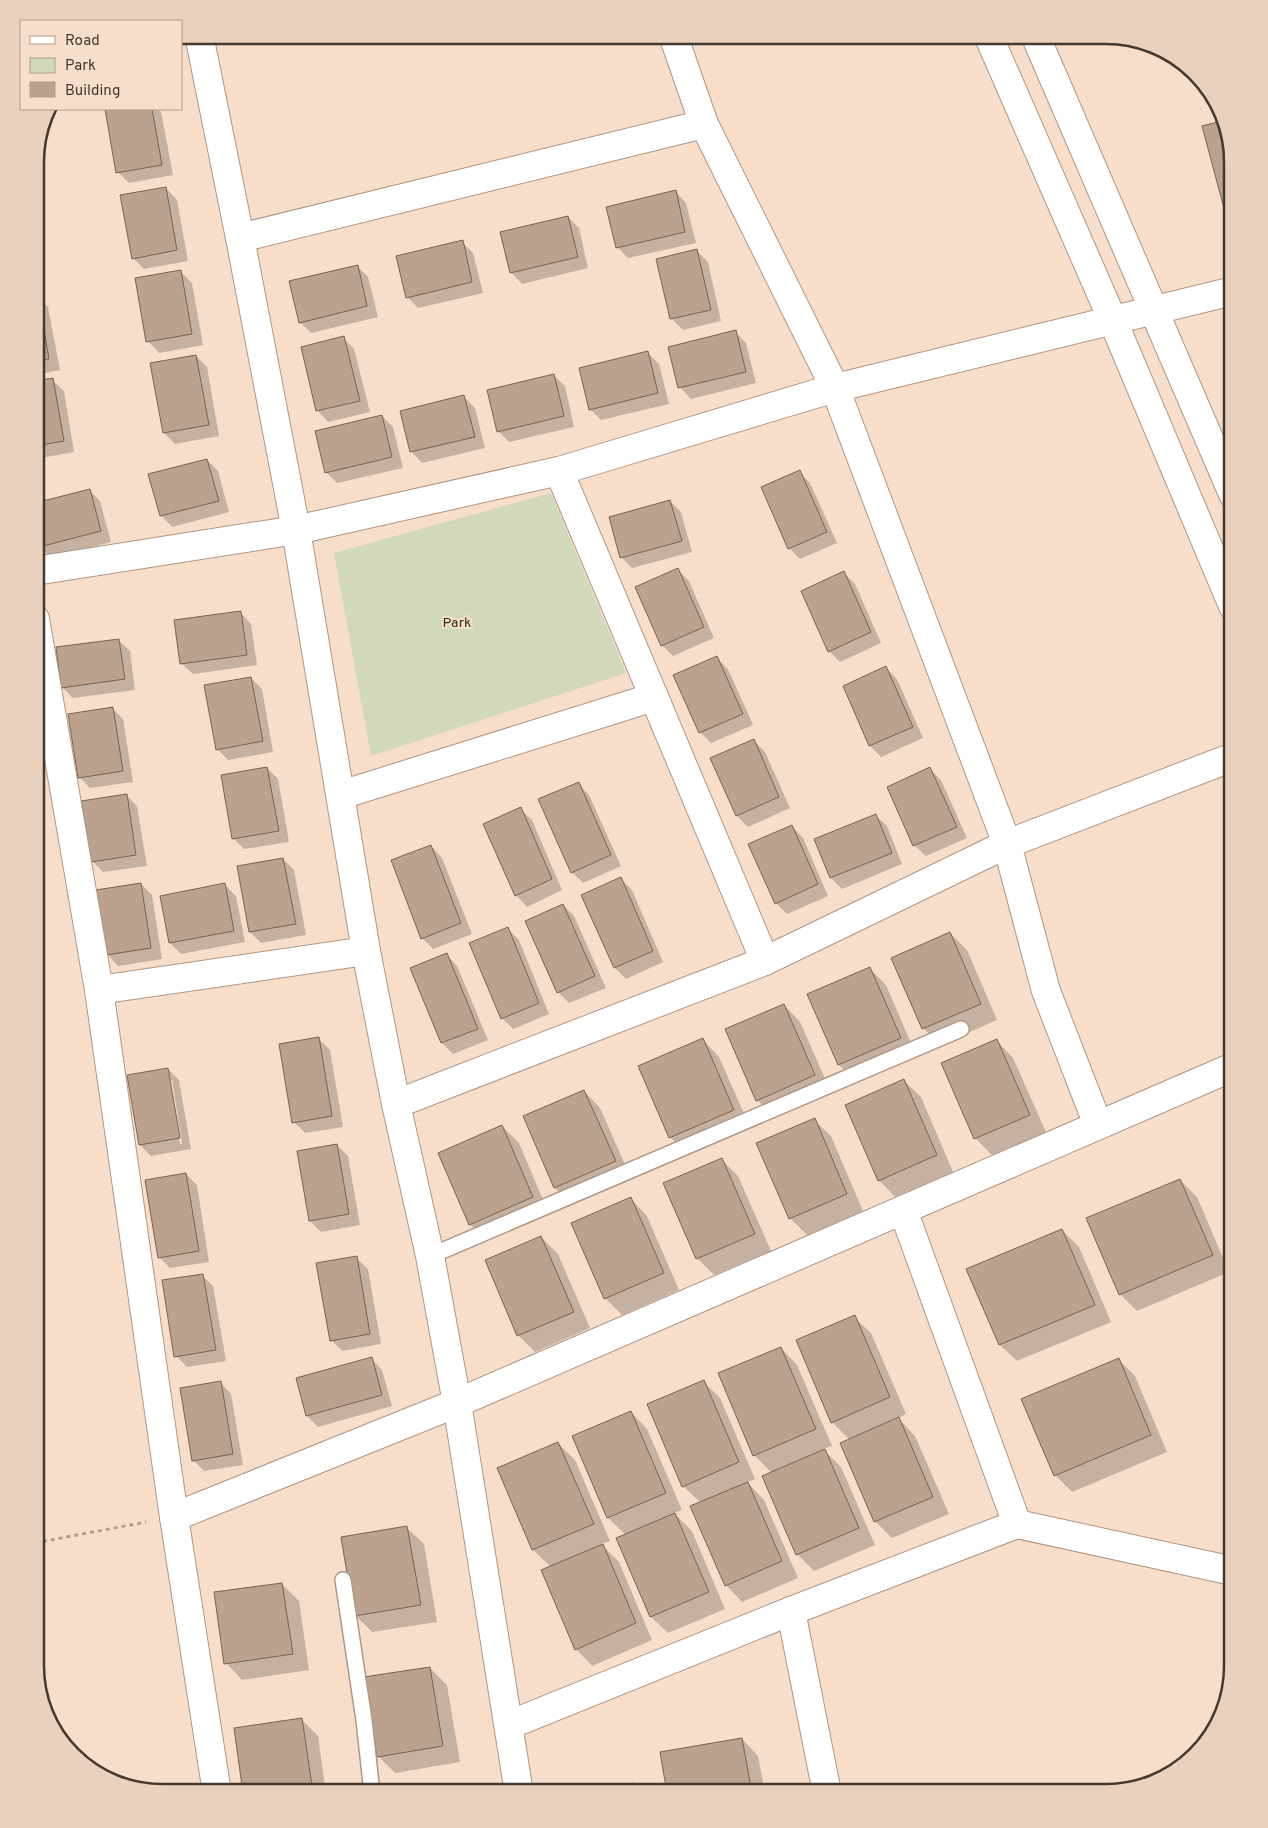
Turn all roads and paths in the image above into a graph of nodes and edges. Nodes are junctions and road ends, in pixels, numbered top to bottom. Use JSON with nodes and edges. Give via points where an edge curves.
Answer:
{"nodes":[{"id":1,"x":201,"y":44,"type":"edge"},
{"id":2,"x":676,"y":44,"type":"edge"},
{"id":3,"x":992,"y":44,"type":"edge"},
{"id":4,"x":1039,"y":44,"type":"edge"},
{"id":5,"x":704,"y":124,"type":"junction"},
{"id":6,"x":240,"y":238,"type":"junction"},
{"id":7,"x":1224,"y":293,"type":"edge"},
{"id":8,"x":1154,"y":311,"type":"junction"},
{"id":9,"x":1113,"y":321,"type":"junction"},
{"id":10,"x":835,"y":388,"type":"junction"},
{"id":11,"x":559,"y":472,"type":"junction"},
{"id":12,"x":1224,"y":473,"type":"edge"},
{"id":13,"x":296,"y":530,"type":"junction"},
{"id":14,"x":44,"y":570,"type":"edge"},
{"id":15,"x":1224,"y":585,"type":"edge"},
{"id":16,"x":44,"y":671,"type":"edge"},
{"id":17,"x":654,"y":697,"type":"junction"},
{"id":18,"x":1224,"y":760,"type":"edge"},
{"id":19,"x":340,"y":795,"type":"junction"},
{"id":20,"x":1007,"y":844,"type":"junction"},
{"id":21,"x":366,"y":951,"type":"junction"},
{"id":22,"x":765,"y":961,"type":"junction"},
{"id":23,"x":99,"y":990,"type":"junction"},
{"id":24,"x":961,"y":1029,"type":"dead end"},
{"id":25,"x":1224,"y":1071,"type":"edge"},
{"id":26,"x":396,"y":1104,"type":"junction"},
{"id":27,"x":1098,"y":1125,"type":"junction"},
{"id":28,"x":903,"y":1210,"type":"junction"},
{"id":29,"x":430,"y":1256,"type":"junction"},
{"id":30,"x":457,"y":1403,"type":"junction"},
{"id":31,"x":174,"y":1517,"type":"junction"},
{"id":32,"x":1018,"y":1524,"type":"junction"},
{"id":33,"x":44,"y":1542,"type":"edge"},
{"id":34,"x":1224,"y":1569,"type":"edge"},
{"id":35,"x":342,"y":1580,"type":"dead end"},
{"id":36,"x":792,"y":1611,"type":"junction"},
{"id":37,"x":509,"y":1725,"type":"junction"},
{"id":38,"x":216,"y":1784,"type":"edge"},
{"id":39,"x":371,"y":1784,"type":"edge"},
{"id":40,"x":518,"y":1784,"type":"edge"},
{"id":41,"x":824,"y":1784,"type":"edge"}],
"edges":[{"from":1,"to":6,"type":"street"},
{"from":2,"to":5,"type":"street"},
{"from":3,"to":9,"type":"street"},
{"from":4,"to":8,"type":"street"},
{"from":5,"to":6,"type":"street"},
{"from":5,"to":10,"type":"street"},
{"from":6,"to":13,"type":"street"},
{"from":7,"to":8,"type":"street"},
{"from":8,"to":9,"type":"street"},
{"from":8,"to":12,"type":"street"},
{"from":9,"to":10,"type":"street"},
{"from":9,"to":15,"type":"street"},
{"from":10,"to":11,"type":"street"},
{"from":10,"to":20,"type":"street"},
{"from":11,"to":13,"type":"street"},
{"from":11,"to":17,"type":"street"},
{"from":13,"to":14,"type":"street"},
{"from":13,"to":19,"type":"street"},
{"from":16,"to":23,"type":"street"},
{"from":17,"to":19,"type":"street"},
{"from":17,"to":22,"type":"street"},
{"from":18,"to":20,"type":"street"},
{"from":19,"to":21,"type":"street"},
{"from":20,"to":22,"type":"street"},
{"from":20,"to":27,"type":"street","via":[[1046,991]]},
{"from":21,"to":23,"type":"street"},
{"from":21,"to":26,"type":"street"},
{"from":22,"to":26,"type":"street"},
{"from":23,"to":31,"type":"street"},
{"from":24,"to":29,"type":"lane"},
{"from":25,"to":27,"type":"street"},
{"from":26,"to":29,"type":"street"},
{"from":27,"to":28,"type":"street"},
{"from":28,"to":30,"type":"street"},
{"from":28,"to":32,"type":"street"},
{"from":29,"to":30,"type":"street"},
{"from":30,"to":31,"type":"street"},
{"from":30,"to":37,"type":"street"},
{"from":31,"to":33,"type":"path"},
{"from":31,"to":38,"type":"street"},
{"from":32,"to":34,"type":"street"},
{"from":32,"to":36,"type":"street"},
{"from":35,"to":39,"type":"lane"},
{"from":36,"to":37,"type":"street"},
{"from":36,"to":41,"type":"street"},
{"from":37,"to":40,"type":"street"}]}
